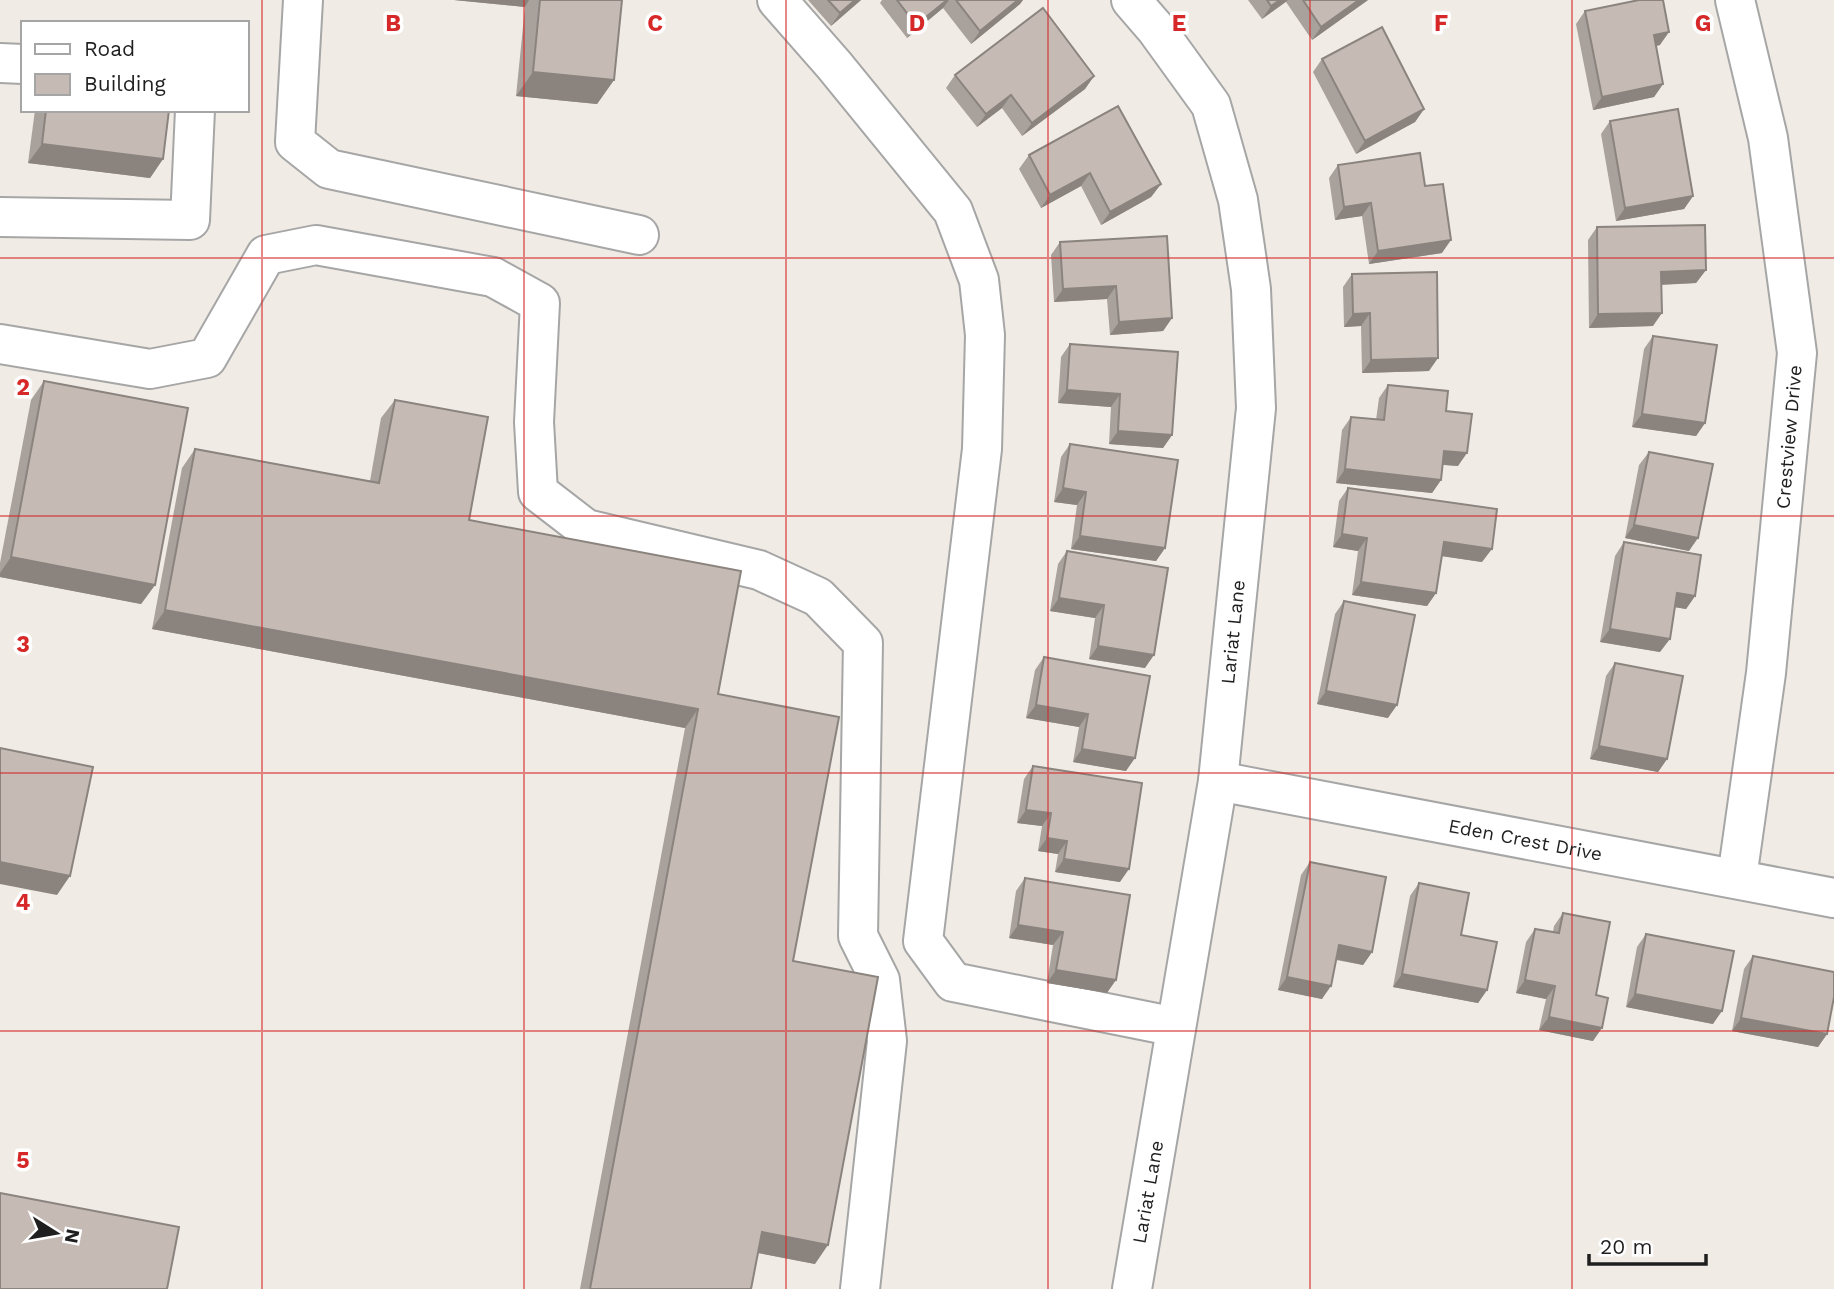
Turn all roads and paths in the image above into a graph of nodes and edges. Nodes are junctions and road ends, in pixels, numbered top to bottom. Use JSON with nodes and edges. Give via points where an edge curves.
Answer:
{"nodes":[{"id":1,"x":303,"y":0,"type":"edge"},
{"id":2,"x":778,"y":0,"type":"edge"},
{"id":3,"x":1131,"y":0,"type":"edge"},
{"id":4,"x":1735,"y":0,"type":"edge"},
{"id":5,"x":0,"y":63,"type":"edge"},
{"id":6,"x":21,"y":64,"type":"edge"},
{"id":7,"x":195,"y":112,"type":"edge"},
{"id":8,"x":0,"y":217,"type":"edge"},
{"id":9,"x":639,"y":235,"type":"dead end"},
{"id":10,"x":0,"y":344,"type":"edge"},
{"id":11,"x":1218,"y":781,"type":"junction"},
{"id":12,"x":1737,"y":878,"type":"junction"},
{"id":13,"x":1834,"y":898,"type":"edge"},
{"id":14,"x":1176,"y":1027,"type":"junction"},
{"id":15,"x":860,"y":1289,"type":"edge"},
{"id":16,"x":1132,"y":1289,"type":"edge"}],
"edges":[{"from":1,"to":9,"type":"street","via":[[295,142],[329,169]]},
{"from":2,"to":14,"type":"street","via":[[953,211],[979,280],[985,335],[982,449],[923,940],[953,982]]},
{"from":3,"to":11,"type":"street","name":"Lariat Lane","via":[[1211,105],[1238,200],[1251,289],[1256,408]]},
{"from":4,"to":12,"type":"street","name":"Crestview Drive","via":[[1768,138],[1797,354],[1766,673]]},
{"from":5,"to":6,"type":"street"},
{"from":7,"to":8,"type":"street","via":[[190,220]]},
{"from":10,"to":15,"type":"street","via":[[150,369],[207,358],[267,255],[316,245],[493,276],[540,303],[534,422],[538,492],[586,529],[758,570],[806,591],[818,597],[863,643],[859,936],[880,980],[887,1041]]},
{"from":11,"to":12,"type":"street","name":"Eden Crest Drive"},
{"from":11,"to":14,"type":"street","name":"Lariat Lane"},
{"from":12,"to":13,"type":"street","name":"Eden Crest Drive"},
{"from":14,"to":16,"type":"street","name":"Lariat Lane"}]}
